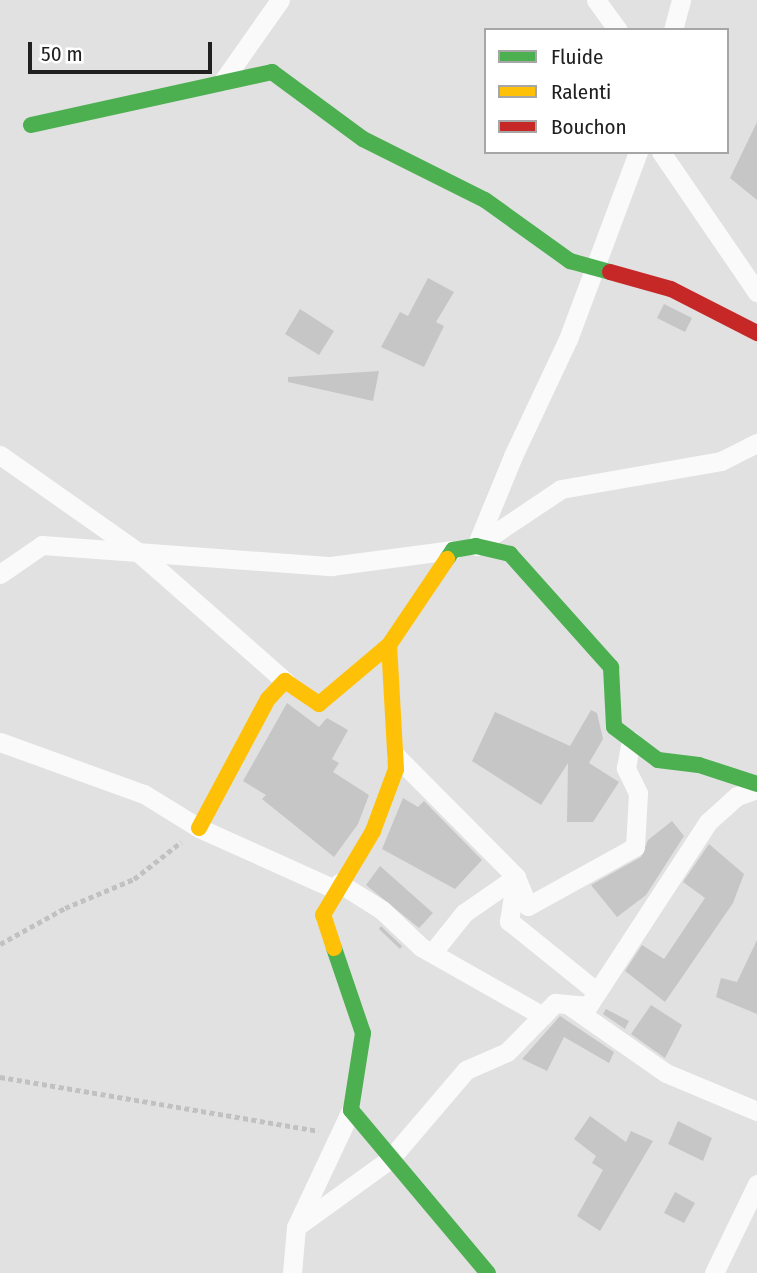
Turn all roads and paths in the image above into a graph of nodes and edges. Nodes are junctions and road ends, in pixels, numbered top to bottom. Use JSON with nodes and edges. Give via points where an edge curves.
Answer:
{"nodes":[{"id":1,"x":280,"y":0,"type":"edge"},
{"id":2,"x":596,"y":0,"type":"edge"},
{"id":3,"x":681,"y":0,"type":"edge"},
{"id":4,"x":617,"y":28,"type":"edge"},
{"id":5,"x":674,"y":28,"type":"edge"},
{"id":6,"x":223,"y":81,"type":"junction"},
{"id":7,"x":32,"y":125,"type":"dead end"},
{"id":8,"x":637,"y":154,"type":"edge"},
{"id":9,"x":662,"y":154,"type":"edge"},
{"id":10,"x":595,"y":268,"type":"junction"},
{"id":11,"x":757,"y":292,"type":"edge"},
{"id":12,"x":757,"y":333,"type":"edge"},
{"id":13,"x":757,"y":443,"type":"edge"},
{"id":14,"x":0,"y":455,"type":"edge"},
{"id":15,"x":477,"y":546,"type":"junction"},
{"id":16,"x":453,"y":550,"type":"junction"},
{"id":17,"x":138,"y":552,"type":"junction"},
{"id":18,"x":0,"y":574,"type":"edge"},
{"id":19,"x":388,"y":645,"type":"junction"},
{"id":20,"x":285,"y":681,"type":"junction"},
{"id":21,"x":631,"y":740,"type":"junction"},
{"id":22,"x":0,"y":742,"type":"edge"},
{"id":23,"x":396,"y":756,"type":"junction"},
{"id":24,"x":757,"y":787,"type":"edge"},
{"id":25,"x":200,"y":828,"type":"junction"},
{"id":26,"x":516,"y":877,"type":"junction"},
{"id":27,"x":337,"y":886,"type":"junction"},
{"id":28,"x":0,"y":944,"type":"edge"},
{"id":29,"x":432,"y":953,"type":"junction"},
{"id":30,"x":597,"y":992,"type":"junction"},
{"id":31,"x":567,"y":1004,"type":"junction"},
{"id":32,"x":543,"y":1016,"type":"junction"},
{"id":33,"x":0,"y":1077,"type":"edge"},
{"id":34,"x":351,"y":1111,"type":"junction"},
{"id":35,"x":757,"y":1111,"type":"edge"},
{"id":36,"x":339,"y":1135,"type":"junction"},
{"id":37,"x":390,"y":1159,"type":"junction"},
{"id":38,"x":757,"y":1184,"type":"edge"},
{"id":39,"x":296,"y":1227,"type":"junction"},
{"id":40,"x":292,"y":1273,"type":"edge"},
{"id":41,"x":488,"y":1273,"type":"edge"},
{"id":42,"x":714,"y":1273,"type":"edge"}],
"edges":[{"from":1,"to":6,"type":"street"},
{"from":2,"to":4,"type":"street"},
{"from":3,"to":5,"type":"street"},
{"from":6,"to":7,"type":"street","via":[[137,106]]},
{"from":6,"to":10,"type":"street","via":[[272,72],[363,139],[485,200],[570,261]]},
{"from":8,"to":10,"type":"street"},
{"from":9,"to":11,"type":"street"},
{"from":10,"to":12,"type":"street","via":[[671,289]]},
{"from":10,"to":15,"type":"street"},
{"from":13,"to":15,"type":"street","via":[[721,461],[561,489]]},
{"from":14,"to":17,"type":"street"},
{"from":15,"to":16,"type":"street"},
{"from":15,"to":21,"type":"street","via":[[510,554],[595,646],[611,667],[614,727]]},
{"from":16,"to":17,"type":"street","via":[[331,566]]},
{"from":16,"to":19,"type":"street"},
{"from":17,"to":18,"type":"street","via":[[43,545]]},
{"from":17,"to":20,"type":"street"},
{"from":19,"to":20,"type":"street","via":[[319,704]]},
{"from":19,"to":23,"type":"street"},
{"from":20,"to":25,"type":"street","via":[[268,699]]},
{"from":21,"to":24,"type":"street","via":[[658,761],[699,765]]},
{"from":21,"to":26,"type":"street","via":[[626,768],[638,793],[635,847],[528,906]]},
{"from":22,"to":25,"type":"street","via":[[144,794]]},
{"from":23,"to":26,"type":"street"},
{"from":23,"to":27,"type":"street","via":[[396,769],[373,831]]},
{"from":24,"to":30,"type":"street","via":[[737,796],[708,822]]},
{"from":25,"to":27,"type":"street"},
{"from":25,"to":28,"type":"path","via":[[134,879],[65,908]]},
{"from":26,"to":29,"type":"street","via":[[464,913]]},
{"from":26,"to":30,"type":"street","via":[[509,921]]},
{"from":27,"to":29,"type":"street","via":[[382,910]]},
{"from":27,"to":34,"type":"street","via":[[323,915],[362,1033]]},
{"from":29,"to":32,"type":"street"},
{"from":30,"to":31,"type":"street","via":[[589,1006]]},
{"from":31,"to":32,"type":"street","via":[[555,1003]]},
{"from":31,"to":35,"type":"street","via":[[666,1073]]},
{"from":32,"to":37,"type":"street","via":[[507,1052],[466,1070]]},
{"from":33,"to":36,"type":"path"},
{"from":34,"to":36,"type":"street"},
{"from":34,"to":37,"type":"street"},
{"from":36,"to":39,"type":"street"},
{"from":37,"to":39,"type":"street"},
{"from":37,"to":41,"type":"street"},
{"from":38,"to":42,"type":"street"},
{"from":39,"to":40,"type":"street"}]}
